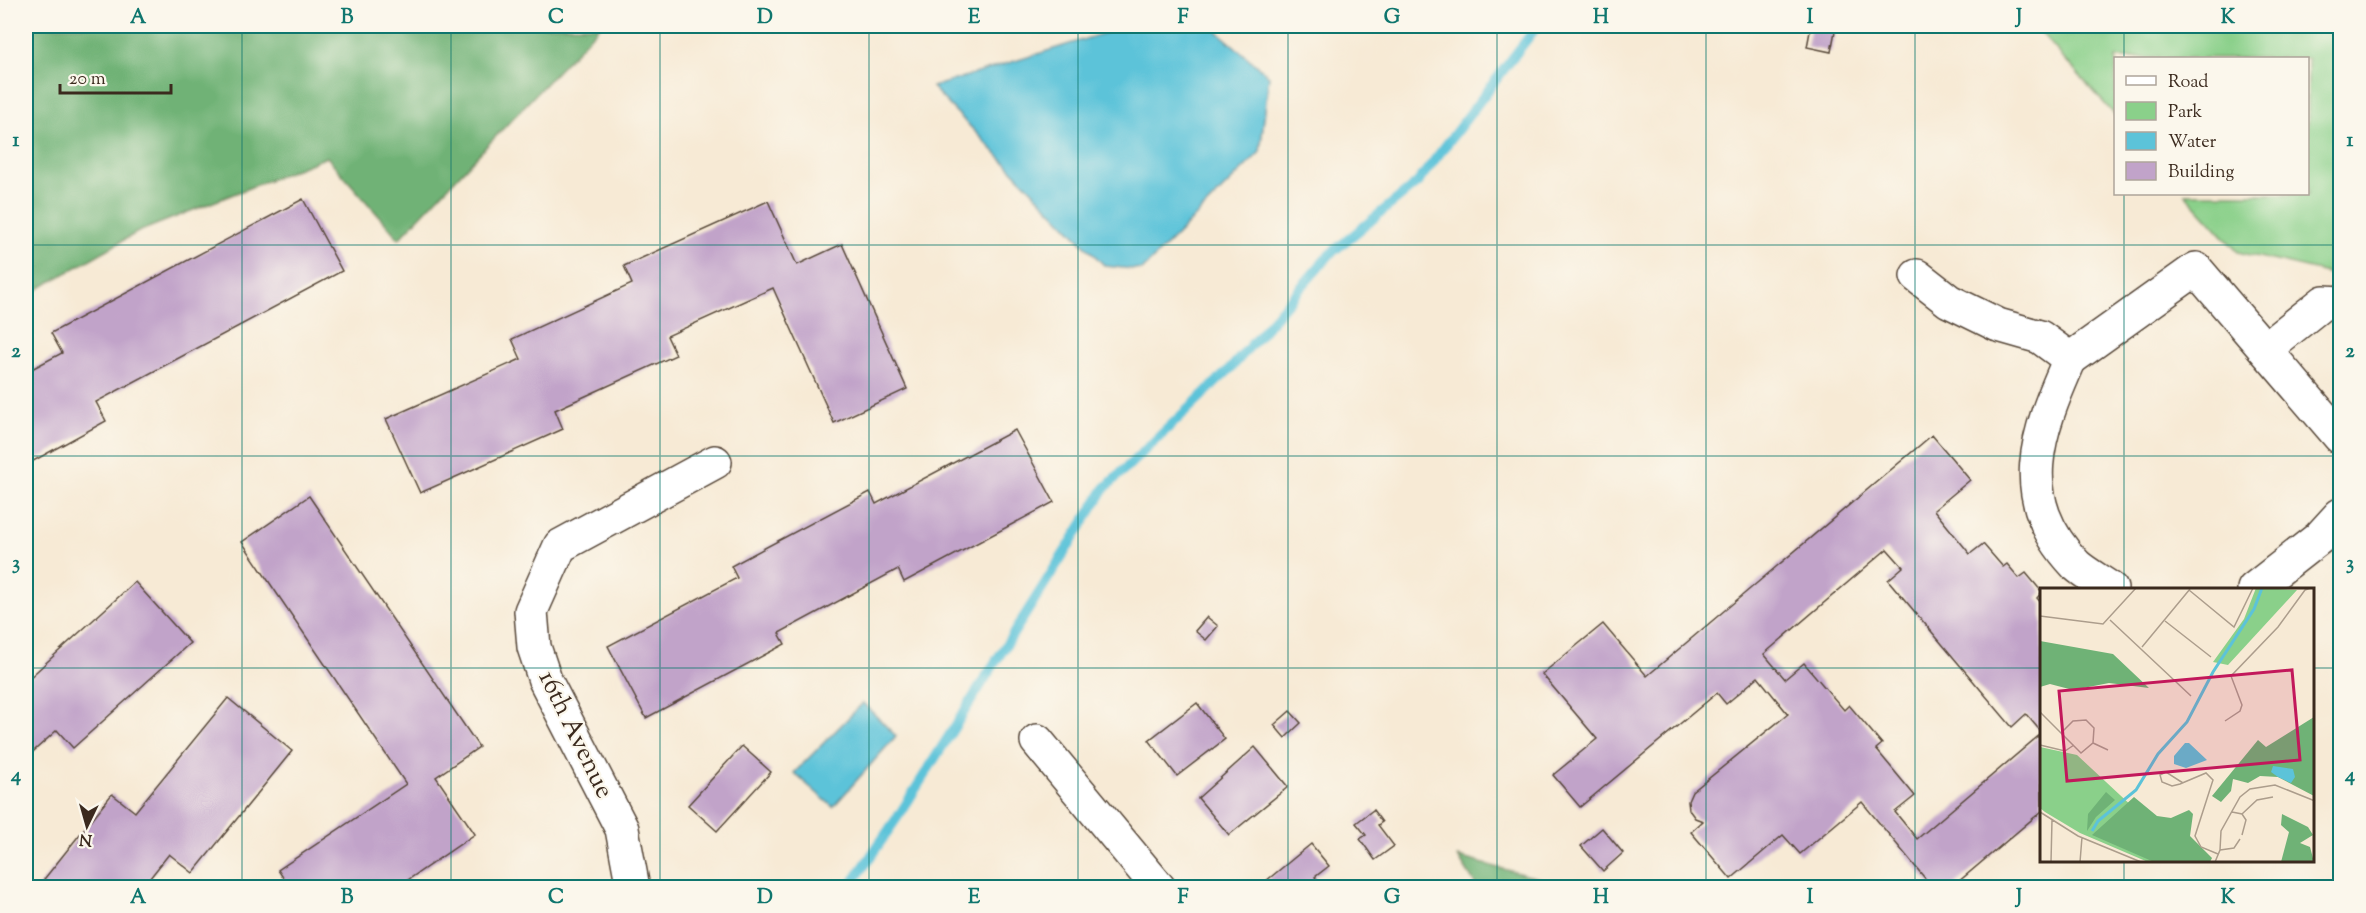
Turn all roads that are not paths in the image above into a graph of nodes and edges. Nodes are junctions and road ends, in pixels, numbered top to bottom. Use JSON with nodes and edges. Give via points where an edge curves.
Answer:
{"nodes":[{"id":1,"x":1917,"y":276,"type":"dead end"},
{"id":2,"x":2340,"y":303,"type":"edge"},
{"id":3,"x":2265,"y":349,"type":"junction"},
{"id":4,"x":2070,"y":359,"type":"junction"},
{"id":5,"x":2340,"y":437,"type":"edge"},
{"id":6,"x":715,"y":462,"type":"dead end"},
{"id":7,"x":2340,"y":515,"type":"edge"},
{"id":8,"x":2109,"y":588,"type":"edge"},
{"id":9,"x":2255,"y":588,"type":"edge"},
{"id":10,"x":1037,"y":741,"type":"dead end"},
{"id":11,"x":633,"y":888,"type":"edge"},
{"id":12,"x":1159,"y":888,"type":"edge"}],
"edges":[{"from":1,"to":4,"type":"street","via":[[1948,301],[1998,325],[2040,337]]},
{"from":2,"to":3,"type":"street","via":[[2324,302]]},
{"from":3,"to":4,"type":"street","via":[[2196,269]]},
{"from":3,"to":5,"type":"street"},
{"from":4,"to":8,"type":"street","via":[[2048,408],[2038,445],[2035,481],[2047,523],[2061,546],[2078,566]]},
{"from":6,"to":11,"type":"street","name":"16th Avenue","via":[[560,546],[531,612],[534,647],[545,680],[622,829]]},
{"from":7,"to":9,"type":"street","via":[[2319,538]]},
{"from":10,"to":12,"type":"street"}]}
